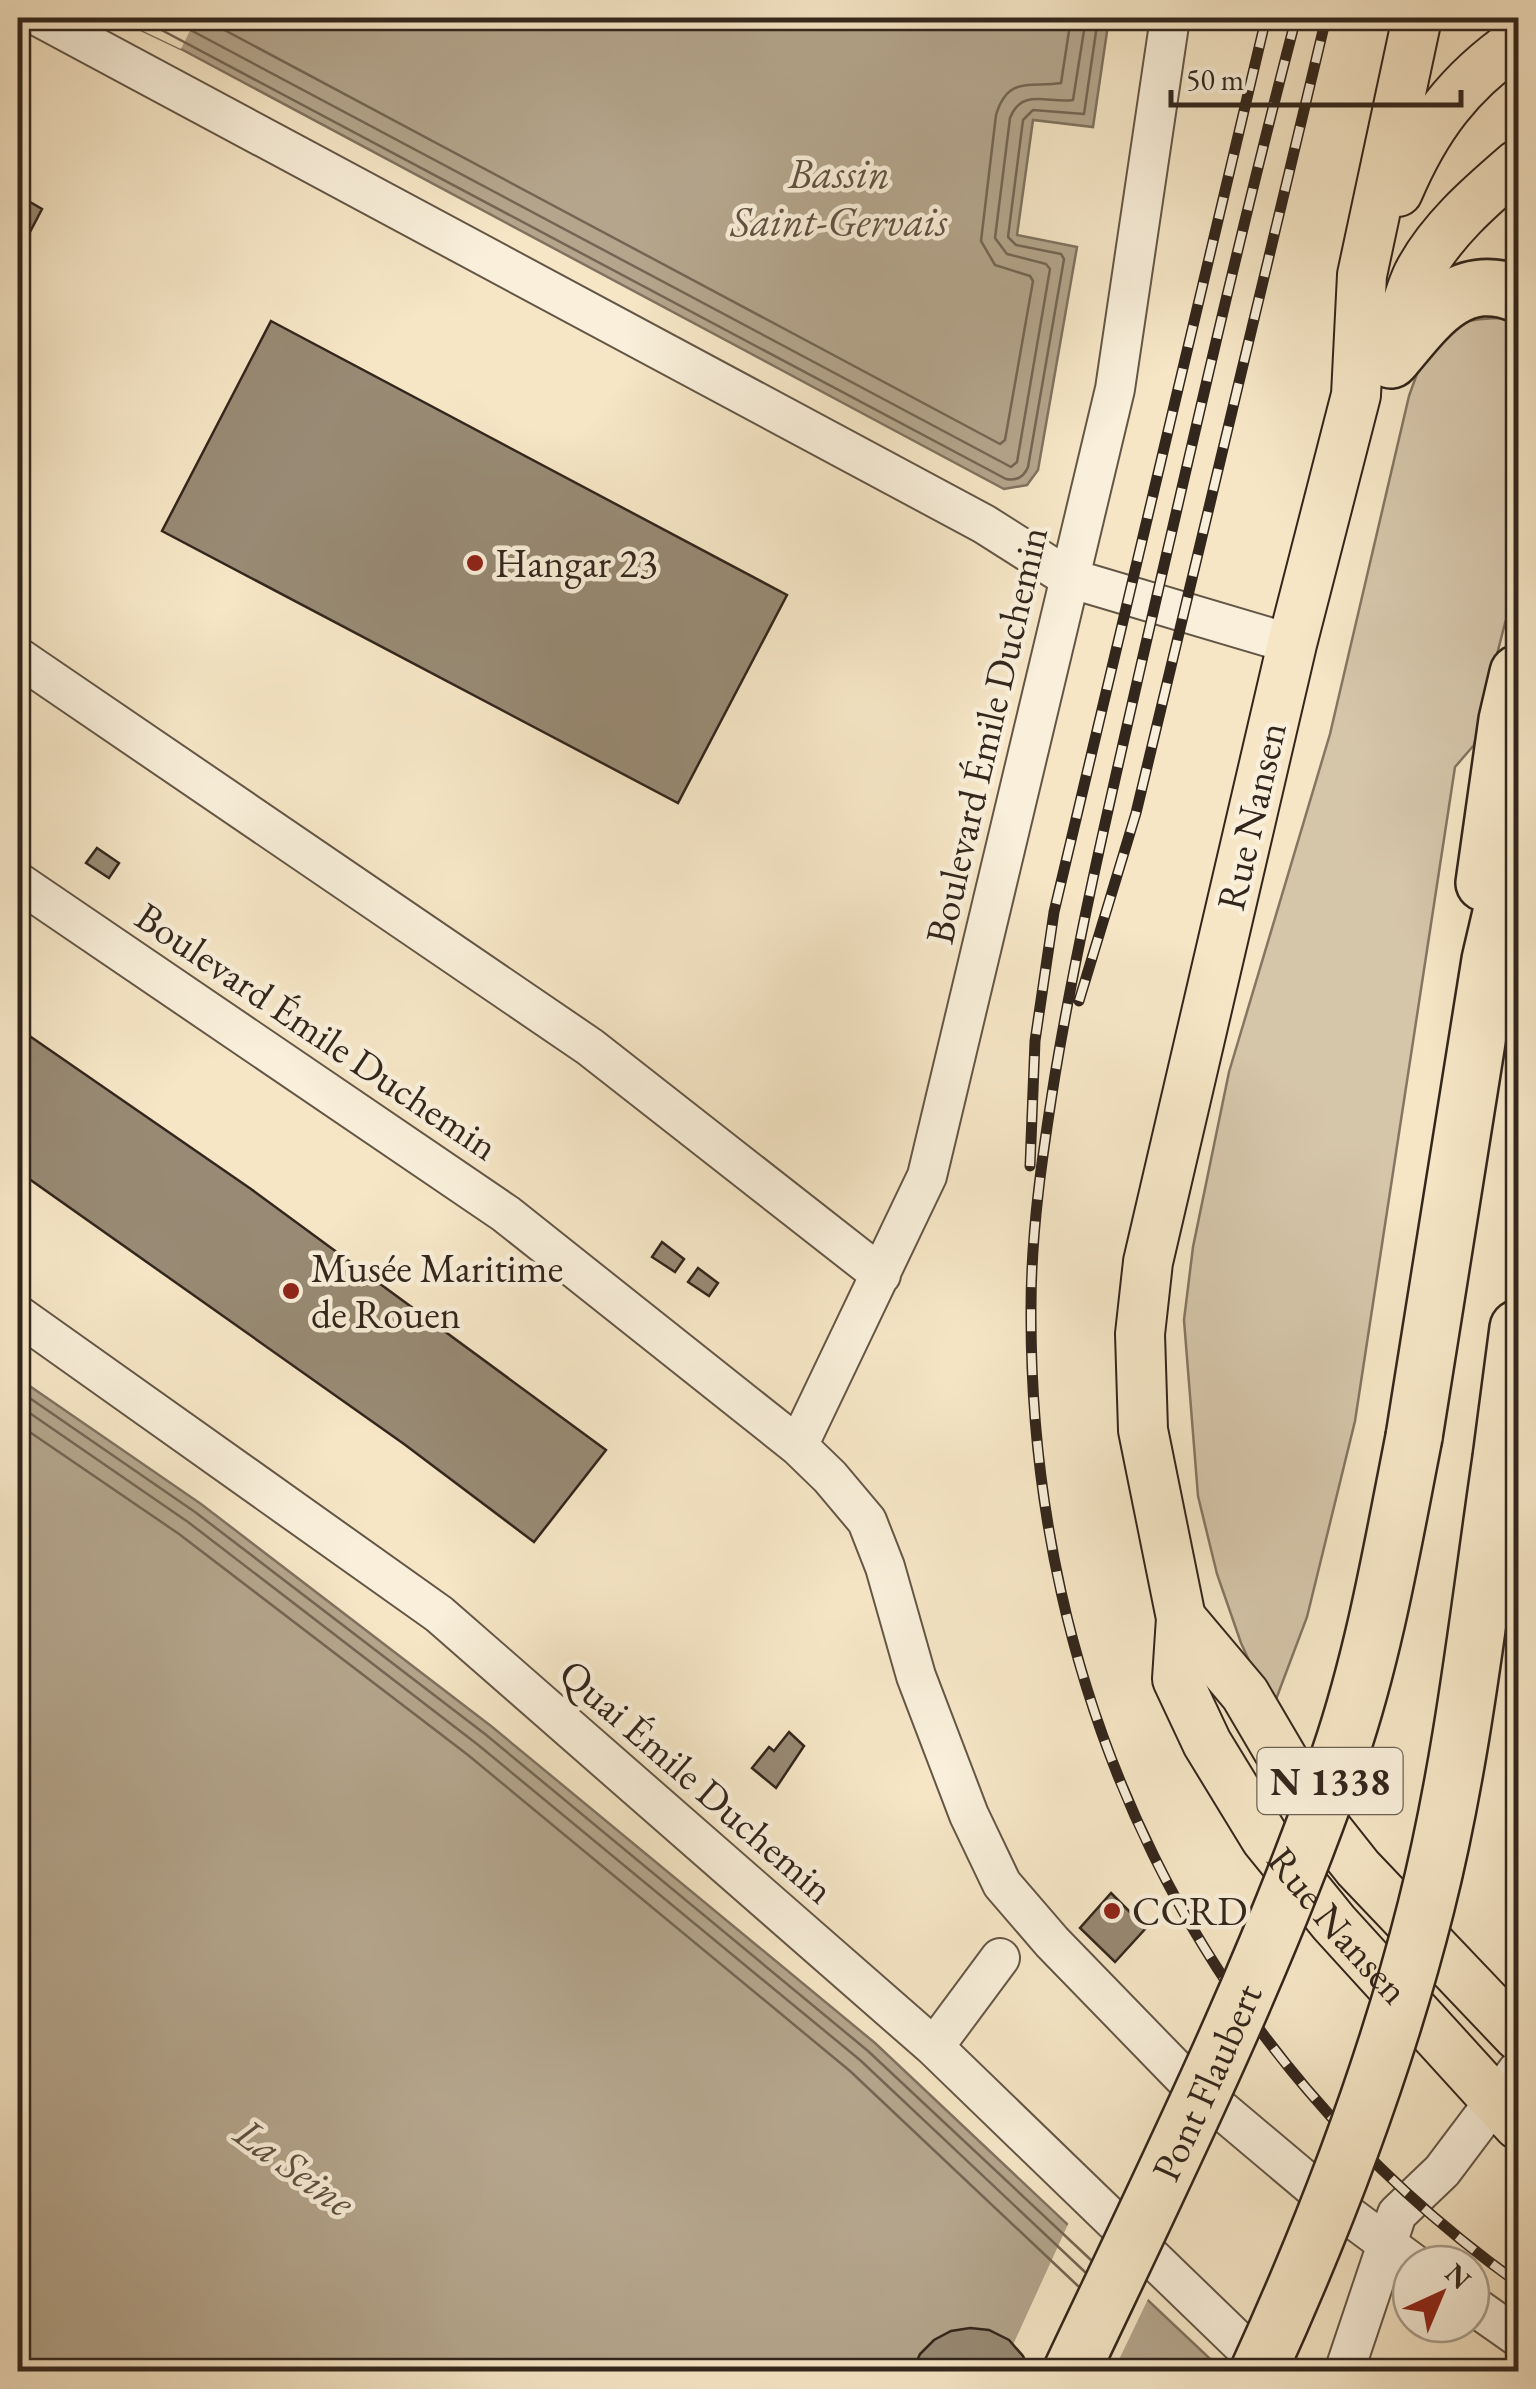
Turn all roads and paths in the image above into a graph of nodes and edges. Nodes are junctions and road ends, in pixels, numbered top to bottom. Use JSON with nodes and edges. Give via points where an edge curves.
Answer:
{"nodes":[{"id":1,"x":41,"y":18,"type":"edge"},
{"id":2,"x":1170,"y":18,"type":"edge"},
{"id":3,"x":1417,"y":18,"type":"edge"},
{"id":4,"x":1518,"y":41,"type":"edge"},
{"id":5,"x":1518,"y":164,"type":"edge"},
{"id":6,"x":1362,"y":276,"type":"junction"},
{"id":7,"x":1518,"y":294,"type":"edge"},
{"id":8,"x":1373,"y":378,"type":"junction"},
{"id":9,"x":1070,"y":578,"type":"junction"},
{"id":10,"x":1292,"y":644,"type":"junction"},
{"id":11,"x":18,"y":657,"type":"edge"},
{"id":12,"x":1518,"y":673,"type":"edge"},
{"id":13,"x":1518,"y":840,"type":"edge"},
{"id":14,"x":18,"y":882,"type":"edge"},
{"id":15,"x":1490,"y":960,"type":"junction"},
{"id":16,"x":881,"y":1275,"type":"junction"},
{"id":17,"x":18,"y":1316,"type":"edge"},
{"id":18,"x":1518,"y":1328,"type":"edge"},
{"id":19,"x":798,"y":1446,"type":"junction"},
{"id":20,"x":1181,"y":1618,"type":"junction"},
{"id":21,"x":1000,"y":1958,"type":"dead end"},
{"id":22,"x":1518,"y":2036,"type":"edge"},
{"id":23,"x":934,"y":2047,"type":"junction"},
{"id":24,"x":1511,"y":2099,"type":"edge"},
{"id":25,"x":1392,"y":2244,"type":"edge"},
{"id":26,"x":1391,"y":2247,"type":"edge"},
{"id":27,"x":1491,"y":2318,"type":"edge"},
{"id":28,"x":1518,"y":2337,"type":"edge"},
{"id":29,"x":1071,"y":2372,"type":"edge"},
{"id":30,"x":1258,"y":2372,"type":"edge"},
{"id":31,"x":1270,"y":2372,"type":"edge"},
{"id":32,"x":1344,"y":2372,"type":"edge"}],
"edges":[{"from":1,"to":9,"type":"street","via":[[984,524]]},
{"from":2,"to":9,"type":"street","name":"Boulevard Émile Duchemin","via":[[1115,389]]},
{"from":3,"to":6,"type":"main road","name":"Rue Nansen"},
{"from":4,"to":6,"type":"main road","via":[[1463,88],[1419,144]]},
{"from":5,"to":8,"type":"main road","name":"Rue Nansen","via":[[1431,252]]},
{"from":6,"to":8,"type":"main road","name":"Rue Nansen"},
{"from":7,"to":8,"type":"highway","via":[[1482,287],[1456,295]]},
{"from":8,"to":10,"type":"main road","name":"Rue Nansen"},
{"from":9,"to":10,"type":"street"},
{"from":9,"to":16,"type":"street","name":"Boulevard Émile Duchemin","via":[[927,1176]]},
{"from":10,"to":20,"type":"main road","name":"Rue Nansen","via":[[1153,1243],[1142,1316],[1143,1430]]},
{"from":11,"to":16,"type":"street","via":[[590,1047]]},
{"from":12,"to":15,"type":"highway","via":[[1482,899]]},
{"from":13,"to":15,"type":"highway","number":"N 1338"},
{"from":14,"to":19,"type":"street","name":"Boulevard Émile Duchemin","via":[[506,1214]]},
{"from":15,"to":29,"type":"highway","name":"Pont Flaubert","number":"N 1338","bridge":true,"via":[[1414,1437],[1373,1641],[1340,1753],[1226,2044]]},
{"from":16,"to":19,"type":"street","name":"Boulevard Émile Duchemin"},
{"from":17,"to":23,"type":"street","name":"Quai Émile Duchemin","via":[[439,1614]]},
{"from":18,"to":30,"type":"highway","number":"N 1338","bridge":true,"via":[[1449,1796],[1426,1908],[1320,2230]]},
{"from":19,"to":26,"type":"street","name":"Boulevard Émile Duchemin","via":[[867,1521],[916,1676],[1002,1884],[1187,2080]]},
{"from":20,"to":22,"type":"main road","name":"Rue Nansen","via":[[1245,1694],[1316,1815],[1358,1868]]},
{"from":20,"to":24,"type":"main road","name":"Rue Nansen","via":[[1176,1679],[1265,1838],[1334,1923]]},
{"from":21,"to":23,"type":"street"},
{"from":23,"to":31,"type":"street","name":"Quai Émile Duchemin"},
{"from":24,"to":25,"type":"street","via":[[1397,2214]]},
{"from":26,"to":32,"type":"street"},
{"from":27,"to":28,"type":"street"}]}
